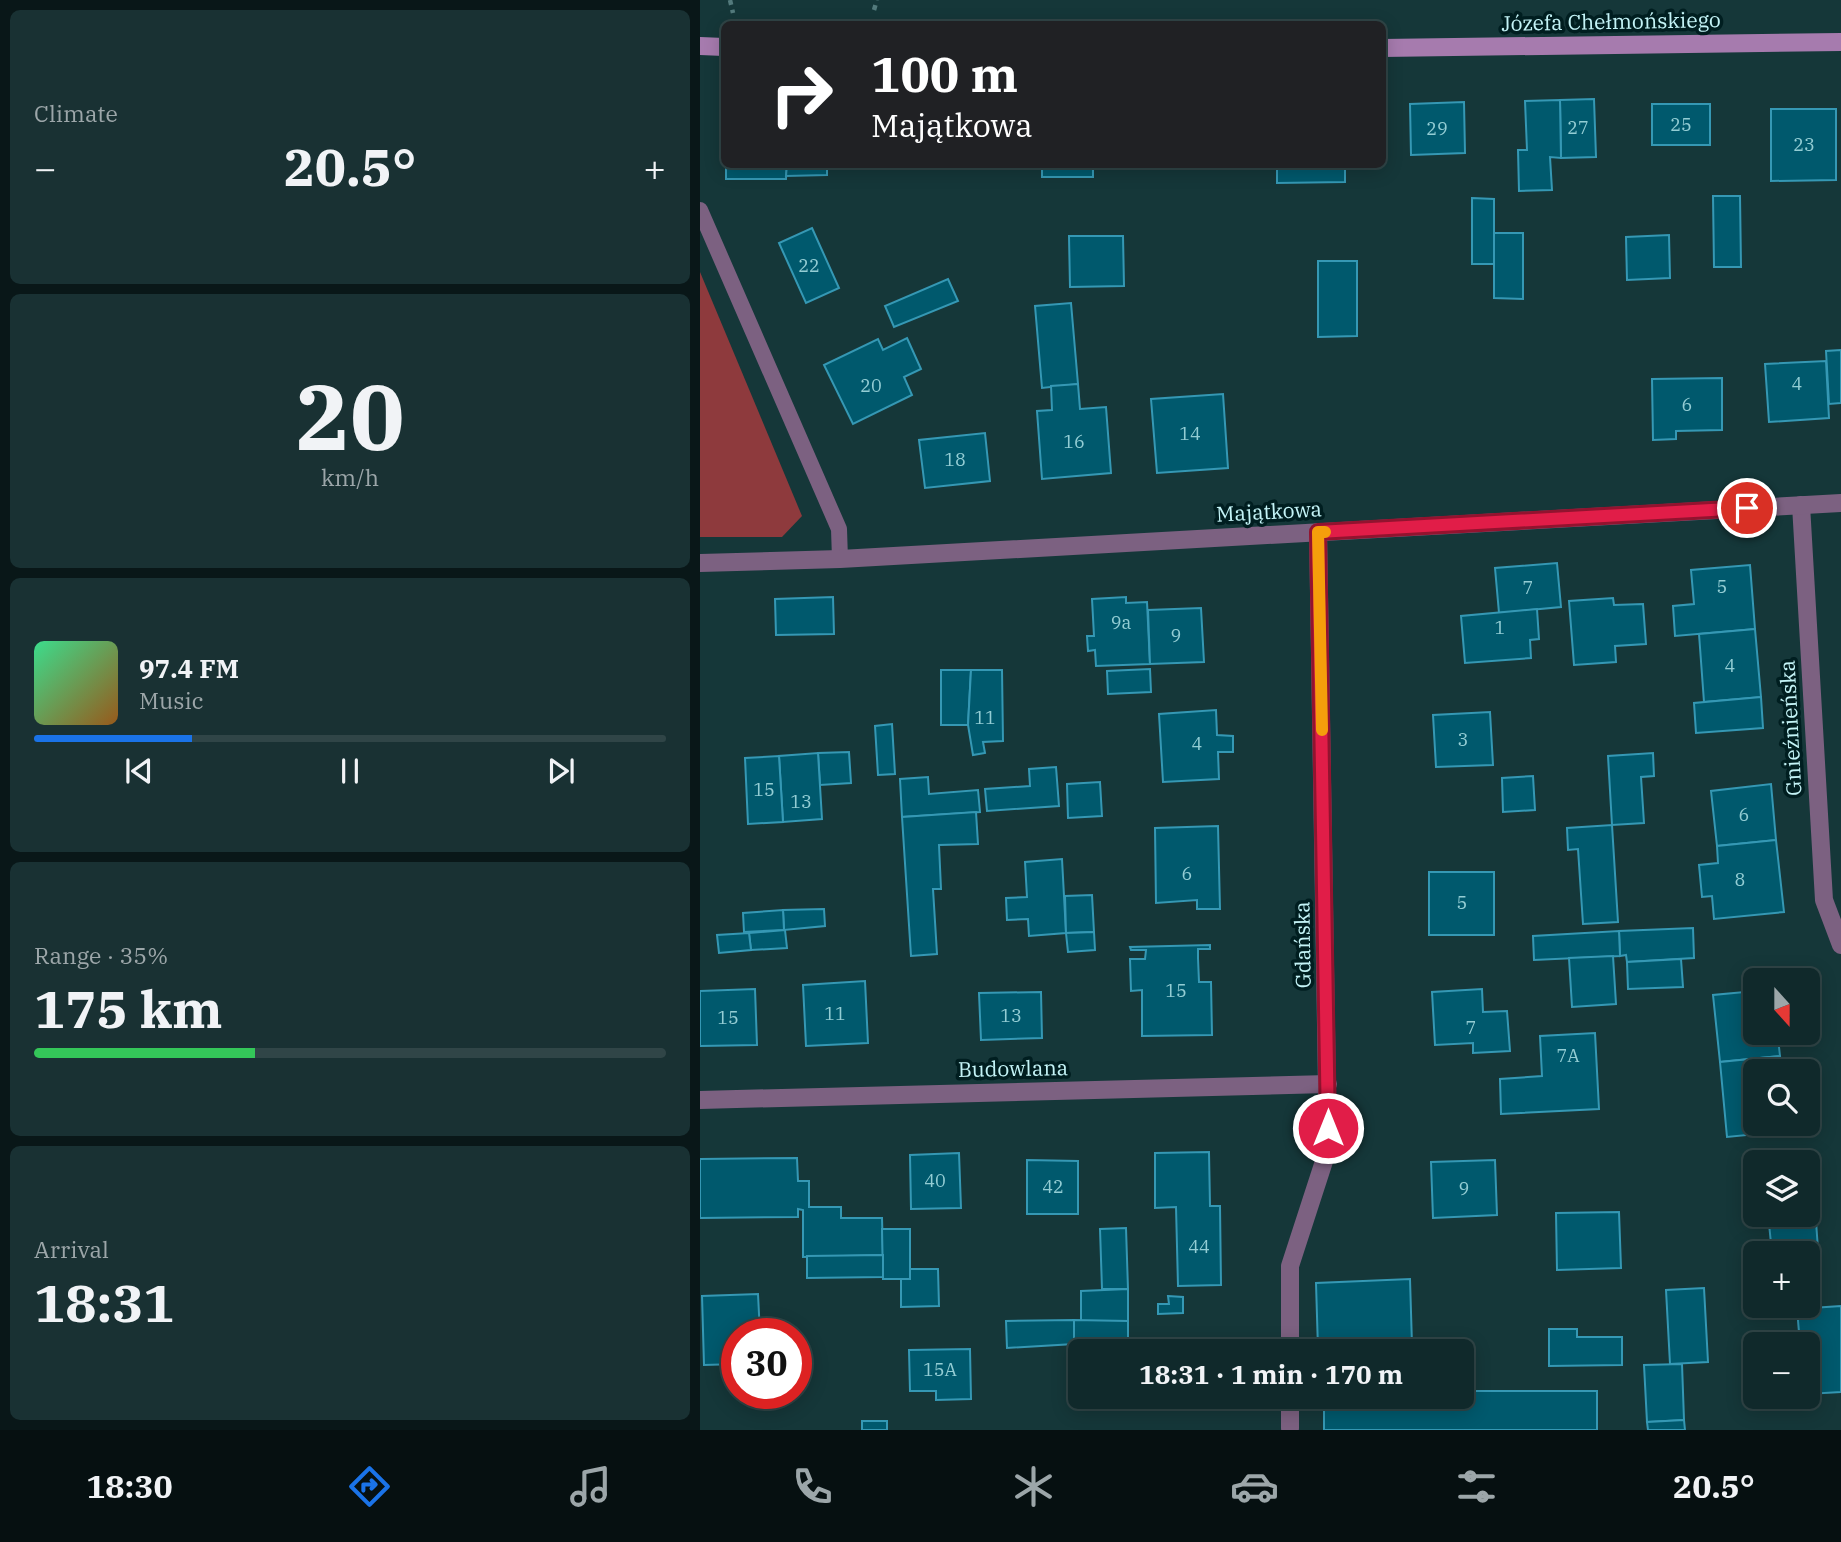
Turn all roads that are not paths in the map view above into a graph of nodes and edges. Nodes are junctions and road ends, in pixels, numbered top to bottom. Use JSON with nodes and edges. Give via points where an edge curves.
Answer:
{"nodes":[{"id":1,"x":1841,"y":42,"type":"edge"},
{"id":2,"x":700,"y":46,"type":"edge"},
{"id":3,"x":721,"y":47,"type":"edge"},
{"id":4,"x":1386,"y":47,"type":"edge"},
{"id":5,"x":700,"y":210,"type":"edge"},
{"id":6,"x":1841,"y":503,"type":"edge"},
{"id":7,"x":1801,"y":505,"type":"junction"},
{"id":8,"x":1318,"y":532,"type":"junction"},
{"id":9,"x":840,"y":559,"type":"junction"},
{"id":10,"x":700,"y":563,"type":"edge"},
{"id":11,"x":1841,"y":945,"type":"edge"},
{"id":12,"x":1328,"y":1084,"type":"junction"},
{"id":13,"x":700,"y":1100,"type":"edge"},
{"id":14,"x":1290,"y":1339,"type":"edge"},
{"id":15,"x":1290,"y":1409,"type":"edge"},
{"id":16,"x":1290,"y":1427,"type":"dead end"}],
"edges":[{"from":1,"to":4,"type":"street","name":"Józefa Chełmońskiego"},
{"from":2,"to":3,"type":"street"},
{"from":5,"to":9,"type":"lane","via":[[838,529]]},
{"from":6,"to":7,"type":"street","name":"Majątkowa"},
{"from":7,"to":8,"type":"street","name":"Majątkowa"},
{"from":7,"to":11,"type":"street","name":"Gnieźnieńska","via":[[1824,900]]},
{"from":8,"to":9,"type":"street","name":"Majątkowa"},
{"from":8,"to":12,"type":"street","name":"Gdańska"},
{"from":9,"to":10,"type":"street","name":"Majątkowa"},
{"from":12,"to":13,"type":"street","name":"Budowlana"},
{"from":12,"to":14,"type":"street","name":"Gdańska","via":[[1328,1149],[1290,1266]]},
{"from":15,"to":16,"type":"street"}]}
